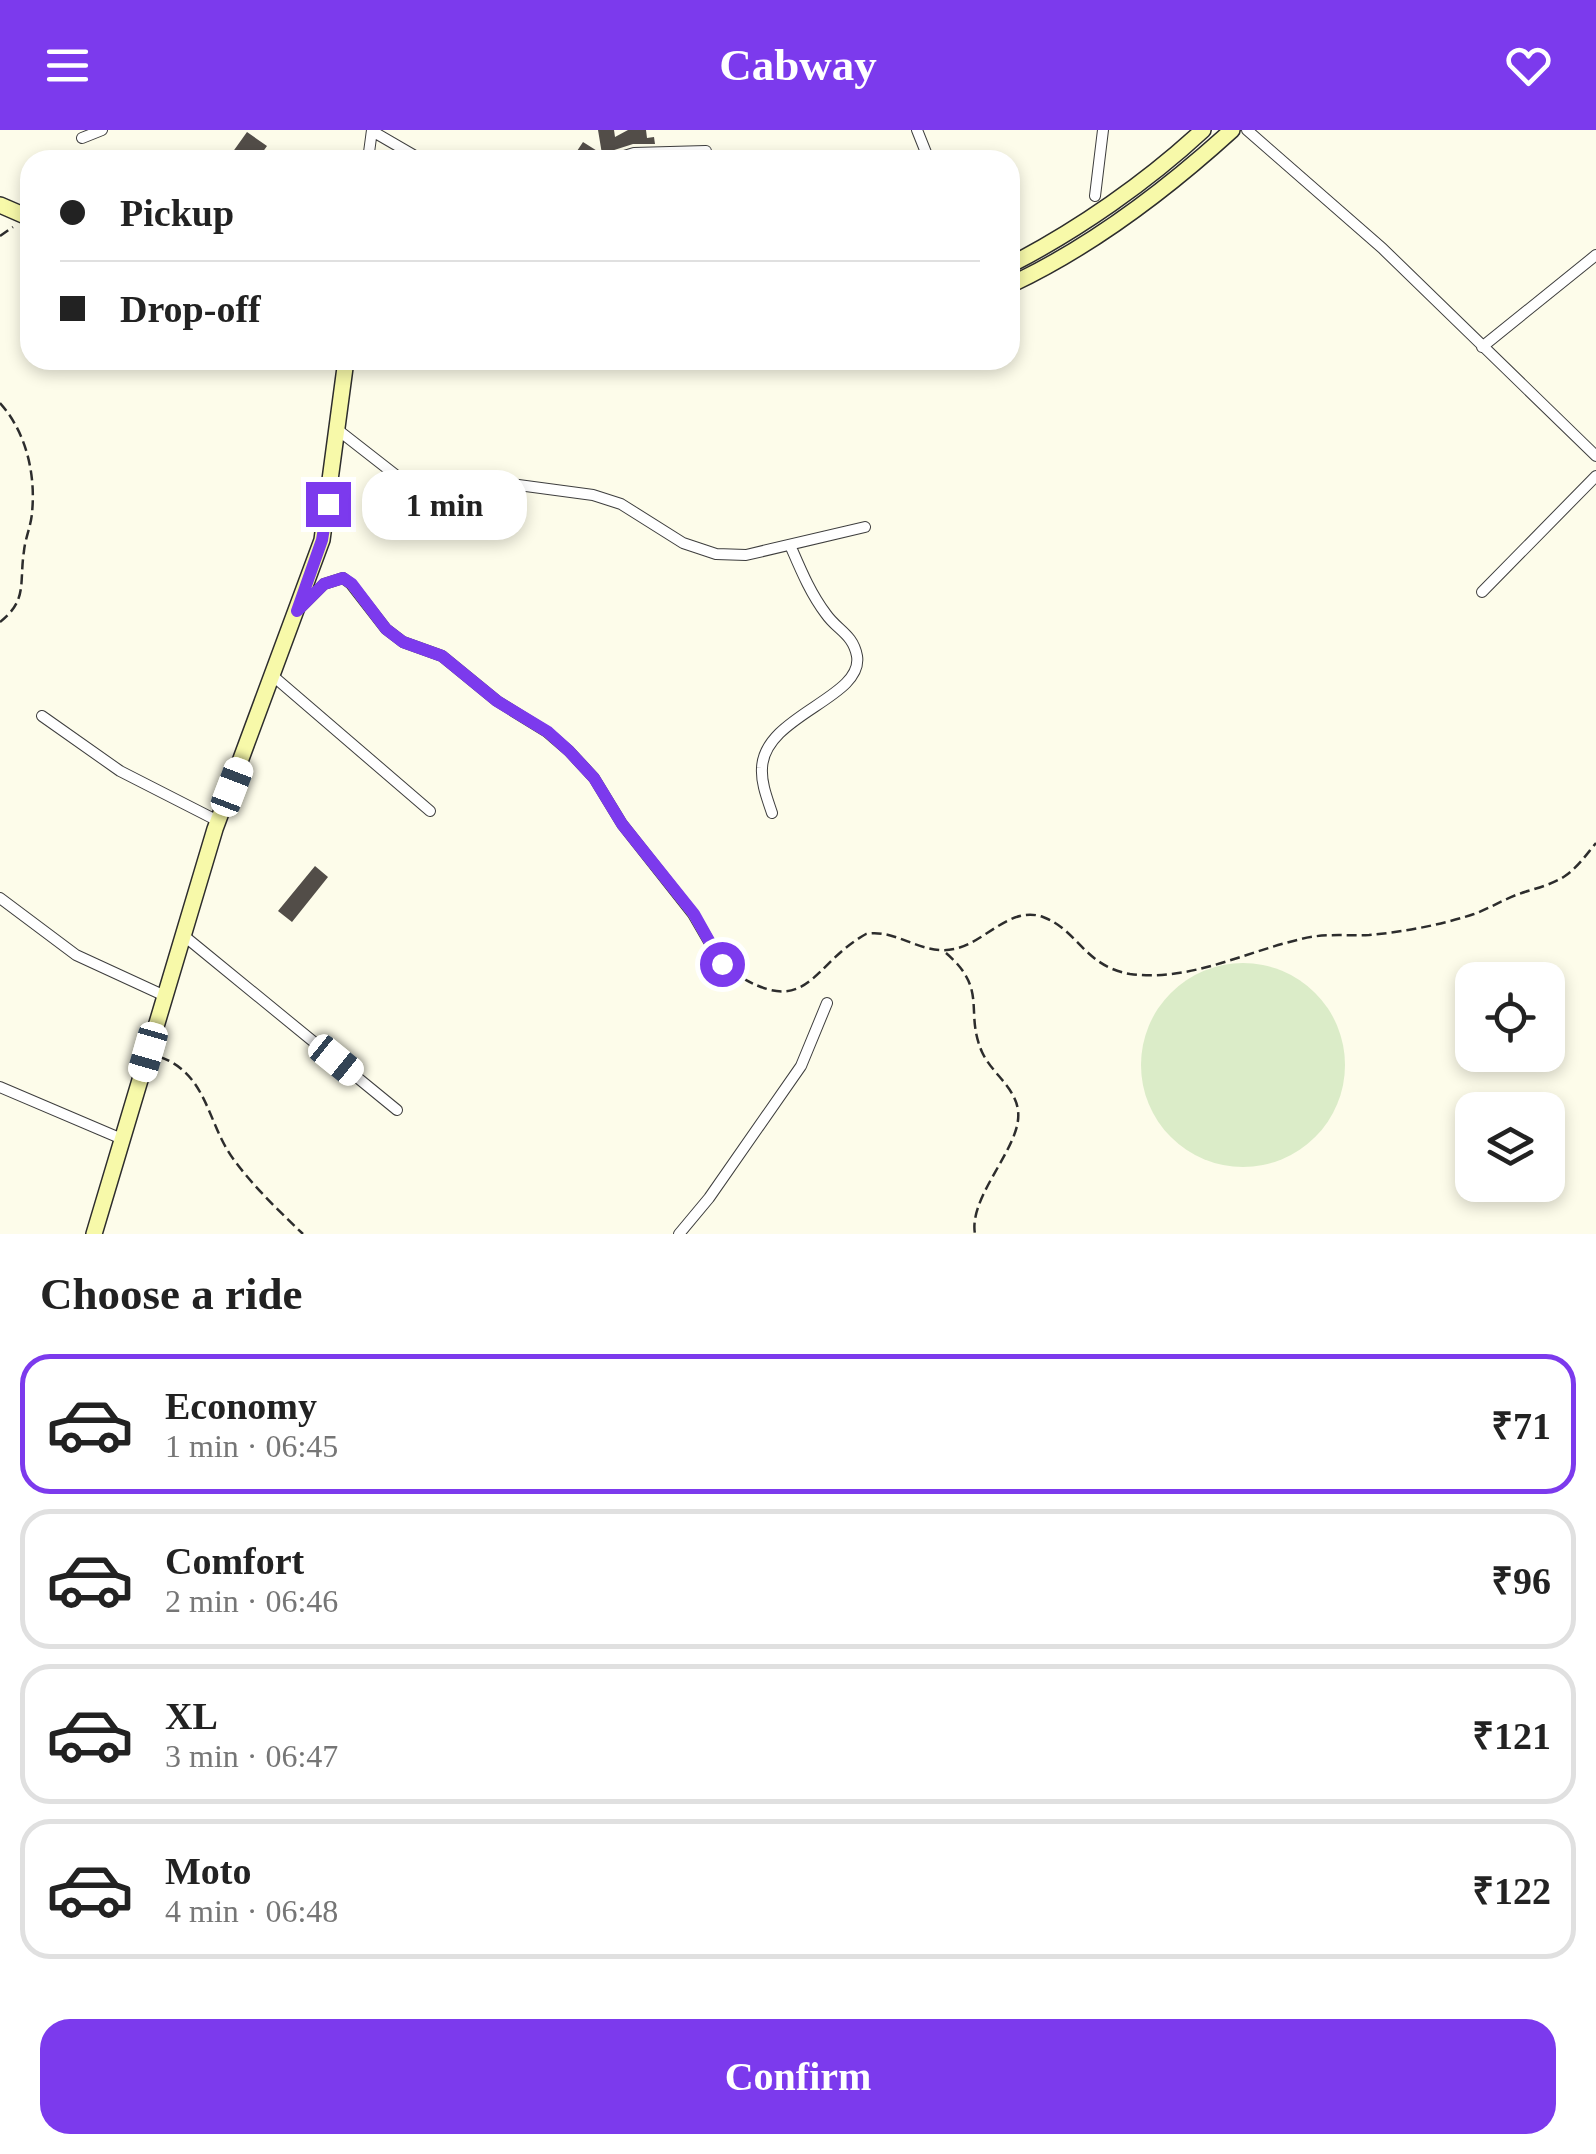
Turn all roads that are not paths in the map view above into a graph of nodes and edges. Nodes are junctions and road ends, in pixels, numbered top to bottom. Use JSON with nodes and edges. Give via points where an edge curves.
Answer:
{"nodes":[{"id":1,"x":102,"y":130,"type":"edge"},
{"id":2,"x":372,"y":130,"type":"edge"},
{"id":3,"x":1103,"y":130,"type":"edge"},
{"id":4,"x":1203,"y":130,"type":"edge"},
{"id":5,"x":1232,"y":130,"type":"edge"},
{"id":6,"x":1247,"y":130,"type":"edge"},
{"id":7,"x":82,"y":138,"type":"dead end"},
{"id":8,"x":405,"y":150,"type":"edge"},
{"id":9,"x":1095,"y":196,"type":"dead end"},
{"id":10,"x":1596,"y":255,"type":"edge"},
{"id":11,"x":1020,"y":260,"type":"edge"},
{"id":12,"x":1020,"y":280,"type":"edge"},
{"id":13,"x":1482,"y":347,"type":"junction"},
{"id":14,"x":345,"y":370,"type":"edge"},
{"id":15,"x":338,"y":430,"type":"junction"},
{"id":16,"x":1596,"y":456,"type":"edge"},
{"id":17,"x":1596,"y":476,"type":"edge"},
{"id":18,"x":865,"y":527,"type":"dead end"},
{"id":19,"x":790,"y":545,"type":"junction"},
{"id":20,"x":1482,"y":592,"type":"dead end"},
{"id":21,"x":297,"y":611,"type":"junction"},
{"id":22,"x":273,"y":676,"type":"junction"},
{"id":23,"x":42,"y":716,"type":"dead end"},
{"id":24,"x":430,"y":811,"type":"dead end"},
{"id":25,"x":772,"y":813,"type":"dead end"},
{"id":26,"x":218,"y":821,"type":"junction"},
{"id":27,"x":0,"y":898,"type":"edge"},
{"id":28,"x":183,"y":935,"type":"junction"},
{"id":29,"x":722,"y":964,"type":"road end"},
{"id":30,"x":165,"y":996,"type":"junction"},
{"id":31,"x":827,"y":1003,"type":"dead end"},
{"id":32,"x":0,"y":1087,"type":"edge"},
{"id":33,"x":397,"y":1110,"type":"dead end"},
{"id":34,"x":122,"y":1138,"type":"junction"},
{"id":35,"x":94,"y":1234,"type":"edge"},
{"id":36,"x":680,"y":1234,"type":"edge"}],
"edges":[{"from":1,"to":7,"type":"street"},
{"from":2,"to":8,"type":"street"},
{"from":3,"to":9,"type":"street"},
{"from":4,"to":11,"type":"street"},
{"from":5,"to":12,"type":"street","via":[[1177,180]]},
{"from":6,"to":13,"type":"street"},
{"from":10,"to":13,"type":"street"},
{"from":13,"to":16,"type":"street"},
{"from":14,"to":15,"type":"street"},
{"from":15,"to":19,"type":"street","via":[[409,482],[512,484],[593,495],[716,554]]},
{"from":15,"to":21,"type":"street","via":[[322,540]]},
{"from":17,"to":20,"type":"street"},
{"from":18,"to":19,"type":"street"},
{"from":19,"to":25,"type":"street","via":[[824,612],[849,635],[858,668],[851,681],[795,718],[765,751],[762,782]]},
{"from":21,"to":22,"type":"street"},
{"from":21,"to":29,"type":"street","via":[[324,584],[343,578],[403,642],[442,656],[548,732],[594,778],[694,914]]},
{"from":22,"to":24,"type":"street"},
{"from":22,"to":26,"type":"street"},
{"from":23,"to":26,"type":"street","via":[[120,771]]},
{"from":26,"to":28,"type":"street"},
{"from":27,"to":30,"type":"street","via":[[76,955]]},
{"from":28,"to":30,"type":"street"},
{"from":28,"to":33,"type":"street"},
{"from":30,"to":34,"type":"street"},
{"from":31,"to":36,"type":"street","via":[[801,1066]]},
{"from":32,"to":34,"type":"street"},
{"from":34,"to":35,"type":"street"}]}
